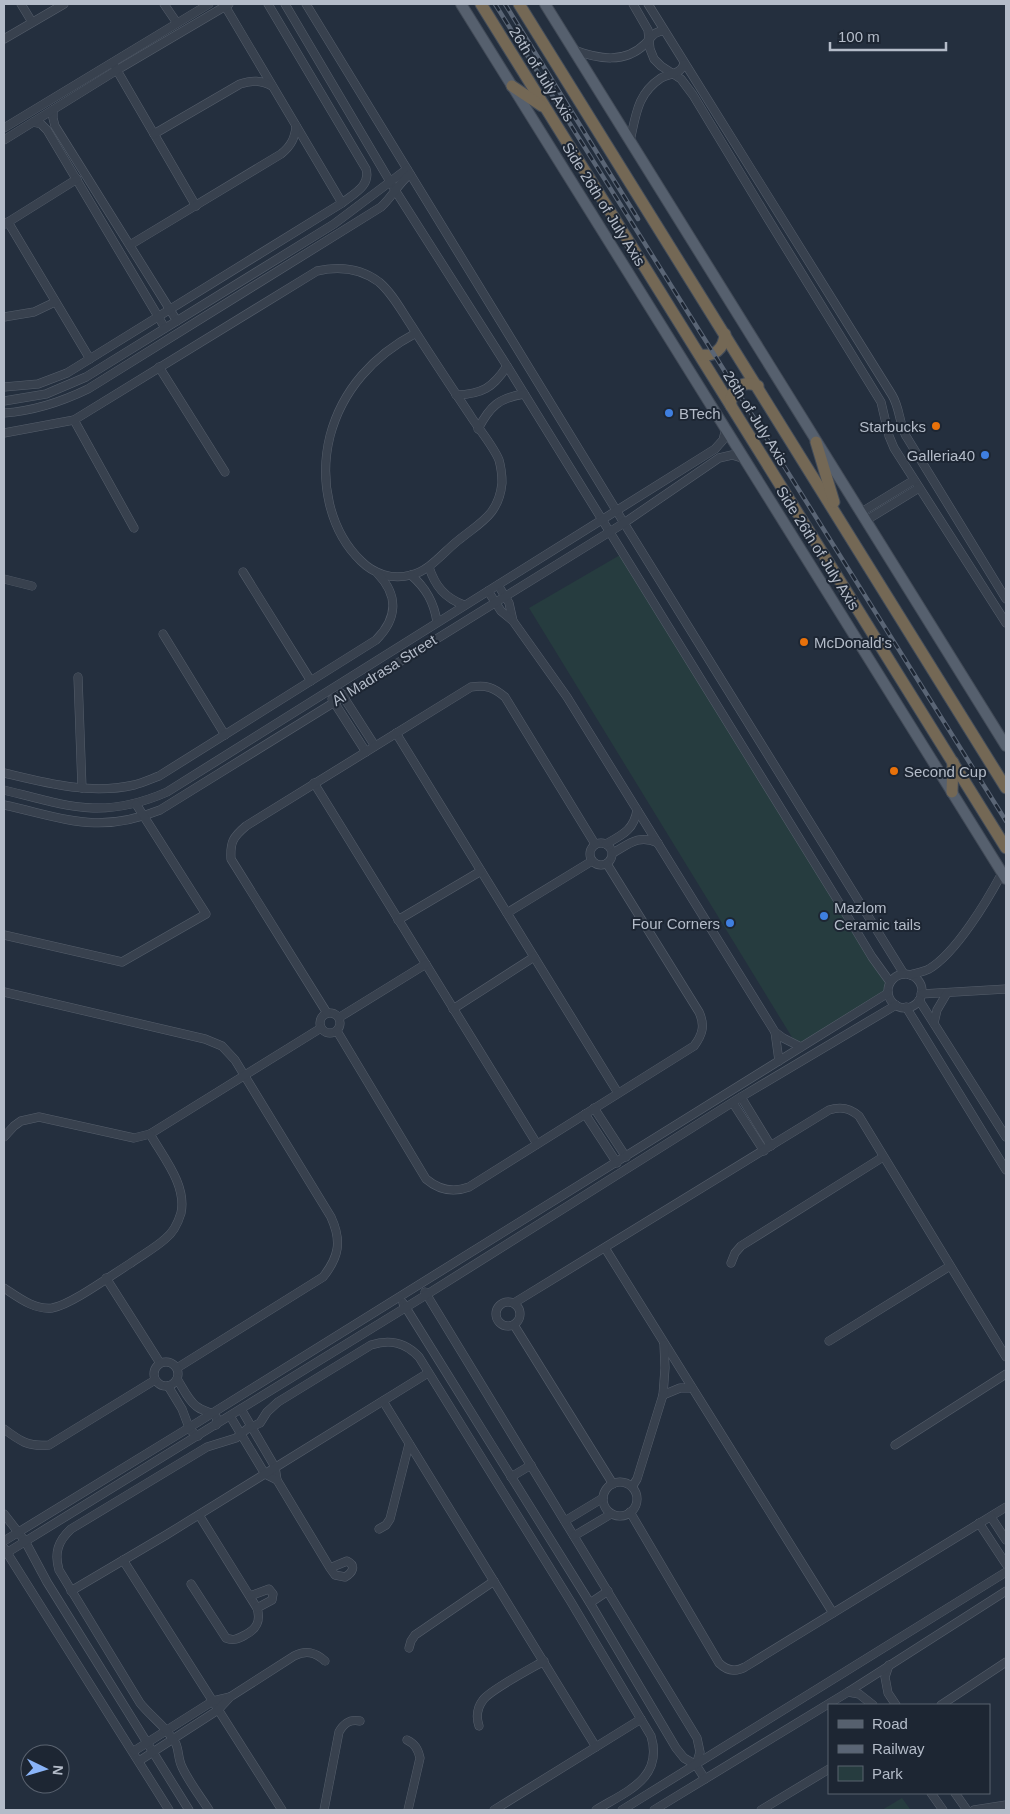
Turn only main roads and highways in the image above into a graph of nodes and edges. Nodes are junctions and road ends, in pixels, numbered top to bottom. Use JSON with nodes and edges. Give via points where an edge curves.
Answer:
{"nodes":[{"id":1,"x":461,"y":4,"type":"edge"},
{"id":2,"x":481,"y":4,"type":"edge"},
{"id":3,"x":519,"y":4,"type":"edge"},
{"id":4,"x":544,"y":4,"type":"edge"},
{"id":5,"x":512,"y":86,"type":"junction"},
{"id":6,"x":546,"y":108,"type":"junction"},
{"id":7,"x":725,"y":334,"type":"junction"},
{"id":8,"x":700,"y":355,"type":"junction"},
{"id":9,"x":758,"y":386,"type":"junction"},
{"id":10,"x":731,"y":406,"type":"junction"},
{"id":11,"x":816,"y":442,"type":"junction"},
{"id":12,"x":838,"y":516,"type":"junction"},
{"id":13,"x":1006,"y":746,"type":"edge"},
{"id":14,"x":953,"y":762,"type":"junction"},
{"id":15,"x":1006,"y":788,"type":"edge"},
{"id":16,"x":952,"y":792,"type":"junction"},
{"id":17,"x":1006,"y":848,"type":"edge"},
{"id":18,"x":1004,"y":876,"type":"edge"}],
"edges":[{"from":1,"to":5,"type":"main road","name":"Side 26th of July Axis"},
{"from":2,"to":6,"type":"highway","name":"26th of July Axis"},
{"from":3,"to":7,"type":"highway","name":"26th of July Axis"},
{"from":4,"to":11,"type":"main road"},
{"from":5,"to":6,"type":"highway"},
{"from":5,"to":16,"type":"main road","name":"Side 26th of July Axis"},
{"from":6,"to":8,"type":"highway","name":"26th of July Axis"},
{"from":7,"to":8,"type":"highway","via":[[719,350]]},
{"from":7,"to":9,"type":"highway","name":"26th of July Axis"},
{"from":8,"to":10,"type":"highway","name":"26th of July Axis"},
{"from":9,"to":10,"type":"highway","via":[[746,384],[738,387],[732,393]]},
{"from":9,"to":12,"type":"highway","name":"26th of July Axis"},
{"from":10,"to":14,"type":"highway","name":"26th of July Axis"},
{"from":11,"to":12,"type":"highway"},
{"from":11,"to":13,"type":"main road"},
{"from":12,"to":15,"type":"highway","name":"26th of July Axis"},
{"from":14,"to":16,"type":"highway"},
{"from":14,"to":17,"type":"highway","name":"26th of July Axis"},
{"from":16,"to":18,"type":"main road","name":"Side 26th of July Axis"}]}
